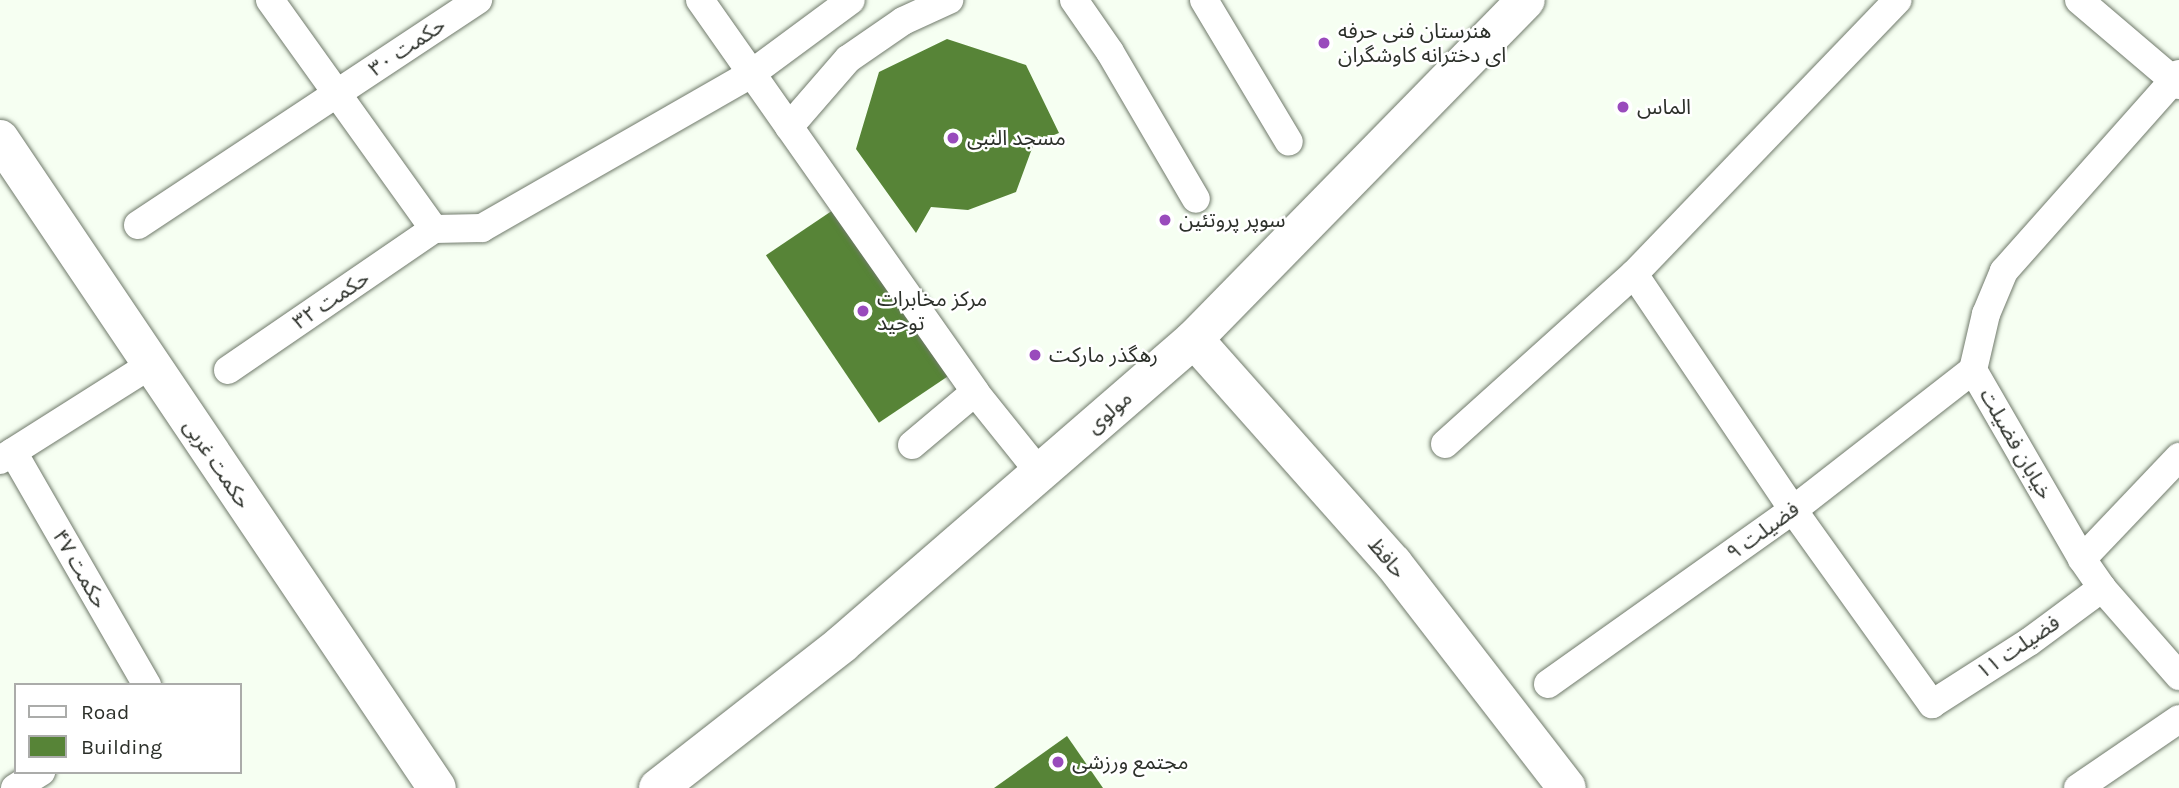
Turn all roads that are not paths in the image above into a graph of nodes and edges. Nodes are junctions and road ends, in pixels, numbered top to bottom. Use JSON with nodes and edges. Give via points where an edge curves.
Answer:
{"nodes":[{"id":1,"x":270,"y":0,"type":"edge"},
{"id":2,"x":478,"y":0,"type":"edge"},
{"id":3,"x":701,"y":0,"type":"edge"},
{"id":4,"x":851,"y":0,"type":"edge"},
{"id":5,"x":949,"y":0,"type":"edge"},
{"id":6,"x":1074,"y":0,"type":"edge"},
{"id":7,"x":1203,"y":0,"type":"edge"},
{"id":8,"x":1526,"y":0,"type":"edge"},
{"id":9,"x":1898,"y":0,"type":"edge"},
{"id":10,"x":2078,"y":0,"type":"edge"},
{"id":11,"x":751,"y":74,"type":"junction"},
{"id":12,"x":2177,"y":80,"type":"edge"},
{"id":13,"x":337,"y":93,"type":"junction"},
{"id":14,"x":789,"y":127,"type":"junction"},
{"id":15,"x":0,"y":139,"type":"edge"},
{"id":16,"x":1289,"y":142,"type":"dead end"},
{"id":17,"x":1196,"y":199,"type":"dead end"},
{"id":18,"x":138,"y":225,"type":"dead end"},
{"id":19,"x":434,"y":229,"type":"junction"},
{"id":20,"x":1634,"y":274,"type":"junction"},
{"id":21,"x":1194,"y":339,"type":"junction"},
{"id":22,"x":150,"y":365,"type":"junction"},
{"id":23,"x":229,"y":370,"type":"dead end"},
{"id":24,"x":1973,"y":370,"type":"junction"},
{"id":25,"x":975,"y":393,"type":"junction"},
{"id":26,"x":1445,"y":444,"type":"dead end"},
{"id":27,"x":912,"y":445,"type":"dead end"},
{"id":28,"x":6,"y":456,"type":"edge"},
{"id":29,"x":2179,"y":457,"type":"edge"},
{"id":30,"x":1039,"y":472,"type":"junction"},
{"id":31,"x":1793,"y":510,"type":"junction"},
{"id":32,"x":2082,"y":559,"type":"junction"},
{"id":33,"x":2102,"y":588,"type":"junction"},
{"id":34,"x":2179,"y":677,"type":"edge"},
{"id":35,"x":146,"y":683,"type":"edge"},
{"id":36,"x":1548,"y":684,"type":"dead end"},
{"id":37,"x":2179,"y":719,"type":"edge"},
{"id":38,"x":38,"y":774,"type":"edge"},
{"id":39,"x":15,"y":788,"type":"edge"},
{"id":40,"x":437,"y":788,"type":"edge"},
{"id":41,"x":658,"y":788,"type":"edge"},
{"id":42,"x":1567,"y":788,"type":"edge"},
{"id":43,"x":2078,"y":788,"type":"edge"}],
"edges":[{"from":1,"to":13,"type":"street"},
{"from":2,"to":13,"type":"street","name":"حکمت ۳۰"},
{"from":3,"to":11,"type":"street"},
{"from":4,"to":11,"type":"street"},
{"from":5,"to":14,"type":"street","via":[[902,21],[848,59]]},
{"from":6,"to":17,"type":"street","via":[[1110,52]]},
{"from":7,"to":16,"type":"street"},
{"from":8,"to":21,"type":"main road","name":"مولوی"},
{"from":9,"to":20,"type":"street"},
{"from":10,"to":12,"type":"street"},
{"from":11,"to":14,"type":"street"},
{"from":11,"to":19,"type":"street","via":[[482,228]]},
{"from":12,"to":24,"type":"street","name":"خیابان فضیلت","via":[[2004,271],[1986,314]]},
{"from":13,"to":18,"type":"street","name":"حکمت ۳۰"},
{"from":13,"to":19,"type":"street"},
{"from":14,"to":25,"type":"street"},
{"from":15,"to":22,"type":"main road","name":"حکمت غربی"},
{"from":19,"to":23,"type":"street","name":"حکمت ۳۲"},
{"from":20,"to":26,"type":"street"},
{"from":20,"to":31,"type":"street"},
{"from":21,"to":30,"type":"main road","name":"مولوی"},
{"from":21,"to":42,"type":"main road","name":"حافظ","via":[[1393,563]]},
{"from":22,"to":28,"type":"street","name":"حکمت ۴۷"},
{"from":22,"to":40,"type":"main road","name":"حکمت غربی"},
{"from":24,"to":31,"type":"street","name":"فضیلت ۹"},
{"from":24,"to":32,"type":"street","name":"خیابان فضیلت"},
{"from":25,"to":27,"type":"street"},
{"from":25,"to":30,"type":"street"},
{"from":28,"to":35,"type":"street","name":"حکمت ۴۷"},
{"from":29,"to":32,"type":"street"},
{"from":30,"to":41,"type":"main road","name":"مولوی","via":[[842,644]]},
{"from":31,"to":33,"type":"street","name":"فضیلت ۱۱","via":[[1932,704]]},
{"from":31,"to":36,"type":"street","name":"فضیلت ۹"},
{"from":32,"to":33,"type":"street","name":"خیابان فضیلت"},
{"from":33,"to":34,"type":"street","name":"خیابان فضیلت"},
{"from":37,"to":43,"type":"street"},
{"from":38,"to":39,"type":"street"}]}
